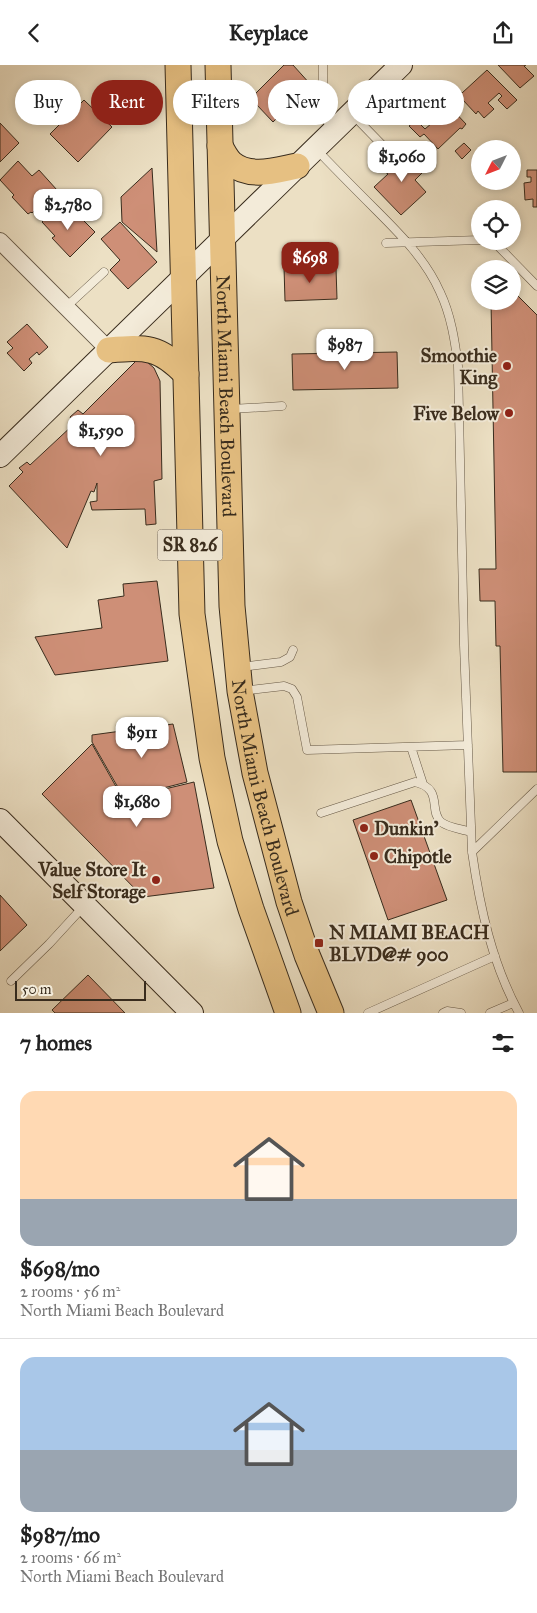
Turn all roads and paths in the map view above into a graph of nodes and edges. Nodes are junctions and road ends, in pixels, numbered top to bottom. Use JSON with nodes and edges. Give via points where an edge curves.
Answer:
{"nodes":[{"id":1,"x":178,"y":65,"type":"edge"},
{"id":2,"x":218,"y":65,"type":"edge"},
{"id":3,"x":323,"y":65,"type":"edge"},
{"id":4,"x":401,"y":65,"type":"edge"},
{"id":5,"x":386,"y":80,"type":"edge"},
{"id":6,"x":348,"y":117,"type":"edge"},
{"id":7,"x":362,"y":125,"type":"edge"},
{"id":8,"x":333,"y":131,"type":"junction"},
{"id":9,"x":220,"y":146,"type":"junction"},
{"id":10,"x":315,"y":148,"type":"junction"},
{"id":11,"x":392,"y":155,"type":"dead end"},
{"id":12,"x":298,"y":166,"type":"junction"},
{"id":13,"x":222,"y":238,"type":"junction"},
{"id":14,"x":0,"y":241,"type":"edge"},
{"id":15,"x":471,"y":241,"type":"edge"},
{"id":16,"x":407,"y":242,"type":"junction"},
{"id":17,"x":386,"y":243,"type":"dead end"},
{"id":18,"x":502,"y":250,"type":"edge"},
{"id":19,"x":104,"y":272,"type":"dead end"},
{"id":20,"x":184,"y":277,"type":"junction"},
{"id":21,"x":537,"y":286,"type":"edge"},
{"id":22,"x":66,"y":307,"type":"junction"},
{"id":23,"x":109,"y":350,"type":"junction"},
{"id":24,"x":186,"y":374,"type":"junction"},
{"id":25,"x":282,"y":407,"type":"dead end"},
{"id":26,"x":227,"y":410,"type":"junction"},
{"id":27,"x":0,"y":456,"type":"edge"},
{"id":28,"x":293,"y":650,"type":"dead end"},
{"id":29,"x":238,"y":679,"type":"junction"},
{"id":30,"x":468,"y":745,"type":"junction"},
{"id":31,"x":411,"y":747,"type":"junction"},
{"id":32,"x":423,"y":784,"type":"junction"},
{"id":33,"x":537,"y":789,"type":"edge"},
{"id":34,"x":321,"y":813,"type":"dead end"},
{"id":35,"x":0,"y":820,"type":"edge"},
{"id":36,"x":471,"y":831,"type":"junction"},
{"id":37,"x":472,"y":852,"type":"junction"},
{"id":38,"x":84,"y":905,"type":"junction"},
{"id":39,"x":495,"y":956,"type":"junction"},
{"id":40,"x":11,"y":981,"type":"dead end"},
{"id":41,"x":513,"y":1003,"type":"junction"},
{"id":42,"x":191,"y":1013,"type":"edge"},
{"id":43,"x":288,"y":1013,"type":"edge"},
{"id":44,"x":331,"y":1013,"type":"edge"},
{"id":45,"x":368,"y":1013,"type":"edge"},
{"id":46,"x":443,"y":1013,"type":"edge"},
{"id":47,"x":462,"y":1013,"type":"edge"},
{"id":48,"x":490,"y":1013,"type":"edge"},
{"id":49,"x":519,"y":1013,"type":"edge"}],
"edges":[{"from":1,"to":20,"type":"main road","name":"North Miami Beach Boulevard","number":"SR 826"},
{"from":2,"to":9,"type":"main road","name":"North Miami Beach Boulevard","number":"SR 826"},
{"from":3,"to":8,"type":"lane","via":[[324,113]]},
{"from":4,"to":5,"type":"street"},
{"from":6,"to":8,"type":"street"},
{"from":7,"to":11,"type":"lane"},
{"from":8,"to":10,"type":"street"},
{"from":9,"to":12,"type":"main road","via":[[231,163],[245,171],[262,173]]},
{"from":9,"to":13,"type":"main road","name":"North Miami Beach Boulevard","number":"SR 826"},
{"from":10,"to":12,"type":"street"},
{"from":10,"to":16,"type":"lane"},
{"from":12,"to":13,"type":"street"},
{"from":13,"to":20,"type":"street"},
{"from":13,"to":26,"type":"main road","name":"North Miami Beach Boulevard","number":"SR 826"},
{"from":14,"to":22,"type":"street"},
{"from":15,"to":16,"type":"lane"},
{"from":16,"to":17,"type":"lane"},
{"from":16,"to":30,"type":"lane","via":[[430,272],[440,292],[455,341]]},
{"from":18,"to":21,"type":"lane"},
{"from":19,"to":22,"type":"lane"},
{"from":20,"to":23,"type":"street"},
{"from":20,"to":24,"type":"main road","name":"North Miami Beach Boulevard","number":"SR 826"},
{"from":22,"to":23,"type":"street"},
{"from":23,"to":24,"type":"main road","via":[[141,348],[162,353]]},
{"from":23,"to":27,"type":"street"},
{"from":24,"to":43,"type":"main road","name":"North Miami Beach Boulevard","number":"SR 826","via":[[192,613],[212,758],[230,841],[250,909]]},
{"from":25,"to":26,"type":"lane"},
{"from":26,"to":29,"type":"main road","name":"North Miami Beach Boulevard","number":"SR 826","via":[[232,606]]},
{"from":28,"to":29,"type":"lane","via":[[290,657],[281,662]]},
{"from":29,"to":31,"type":"lane","via":[[292,689],[297,697],[307,750]]},
{"from":29,"to":44,"type":"main road","name":"North Miami Beach Boulevard","number":"SR 826","via":[[255,773],[289,902]]},
{"from":30,"to":31,"type":"lane"},
{"from":30,"to":36,"type":"lane"},
{"from":31,"to":32,"type":"lane"},
{"from":32,"to":34,"type":"lane","via":[[415,782]]},
{"from":32,"to":36,"type":"lane","via":[[433,795],[442,822]]},
{"from":33,"to":37,"type":"lane"},
{"from":35,"to":38,"type":"street"},
{"from":36,"to":37,"type":"lane"},
{"from":37,"to":39,"type":"lane","via":[[482,913]]},
{"from":38,"to":40,"type":"lane"},
{"from":38,"to":42,"type":"street"},
{"from":39,"to":41,"type":"lane"},
{"from":39,"to":45,"type":"lane"},
{"from":41,"to":48,"type":"lane"},
{"from":41,"to":49,"type":"lane"},
{"from":46,"to":47,"type":"lane"}]}
